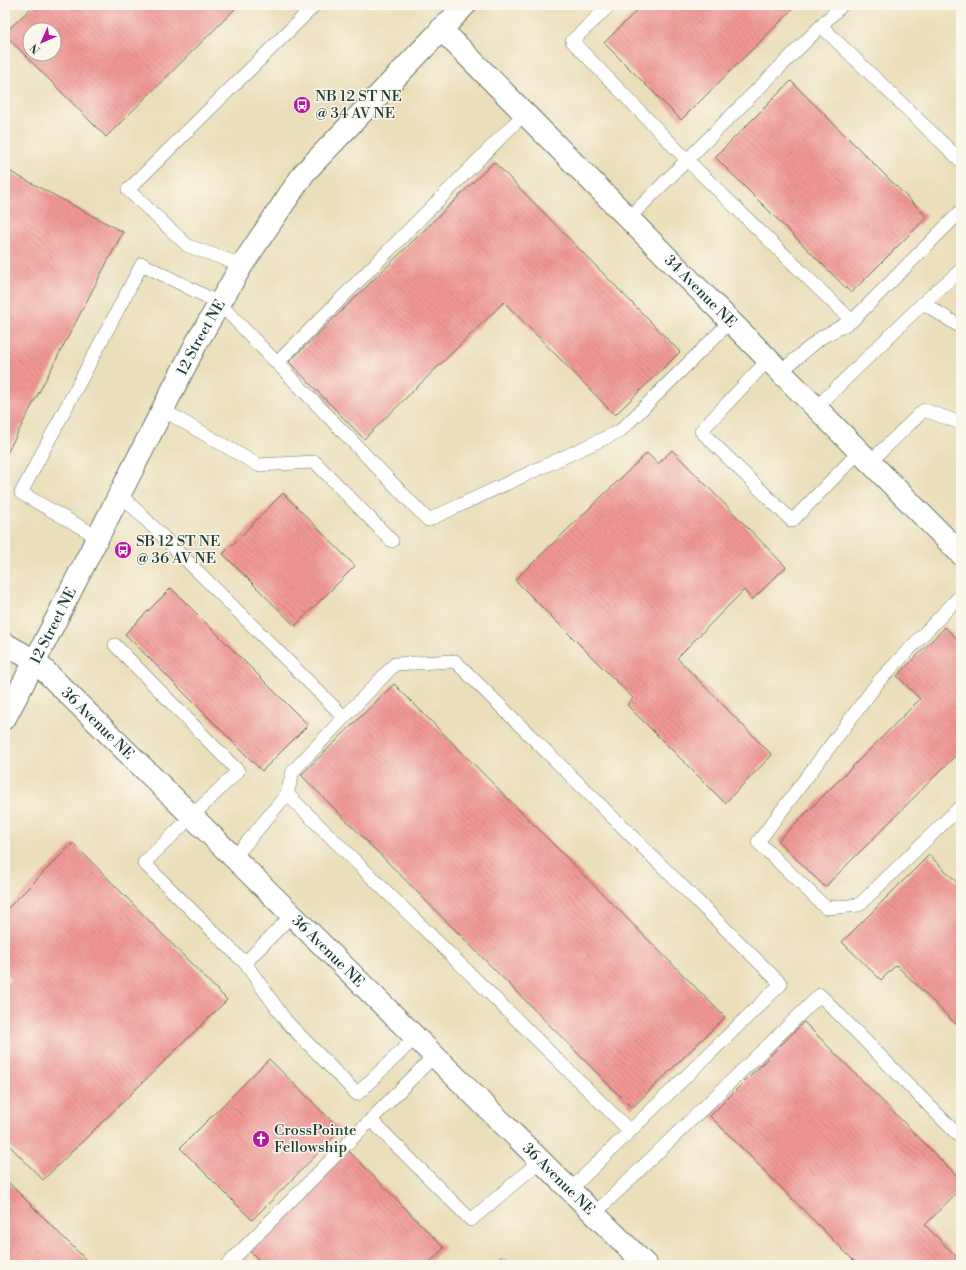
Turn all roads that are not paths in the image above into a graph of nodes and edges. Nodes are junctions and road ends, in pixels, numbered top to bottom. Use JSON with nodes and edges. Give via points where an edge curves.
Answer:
{"nodes":[{"id":1,"x":315,"y":5,"type":"edge"},
{"id":2,"x":610,"y":5,"type":"edge"},
{"id":3,"x":842,"y":5,"type":"edge"},
{"id":4,"x":459,"y":7,"type":"edge"},
{"id":5,"x":821,"y":26,"type":"junction"},
{"id":6,"x":441,"y":29,"type":"junction"},
{"id":7,"x":524,"y":114,"type":"junction"},
{"id":8,"x":687,"y":160,"type":"junction"},
{"id":9,"x":961,"y":161,"type":"edge"},
{"id":10,"x":961,"y":211,"type":"edge"},
{"id":11,"x":628,"y":219,"type":"junction"},
{"id":12,"x":242,"y":265,"type":"junction"},
{"id":13,"x":961,"y":270,"type":"edge"},
{"id":14,"x":219,"y":303,"type":"junction"},
{"id":15,"x":923,"y":303,"type":"junction"},
{"id":16,"x":852,"y":321,"type":"junction"},
{"id":17,"x":730,"y":322,"type":"junction"},
{"id":18,"x":961,"y":327,"type":"edge"},
{"id":19,"x":277,"y":363,"type":"junction"},
{"id":20,"x":774,"y":366,"type":"junction"},
{"id":21,"x":816,"y":408,"type":"junction"},
{"id":22,"x":163,"y":410,"type":"junction"},
{"id":23,"x":961,"y":423,"type":"edge"},
{"id":24,"x":864,"y":457,"type":"junction"},
{"id":25,"x":120,"y":494,"type":"junction"},
{"id":26,"x":98,"y":537,"type":"junction"},
{"id":27,"x":392,"y":541,"type":"dead end"},
{"id":28,"x":959,"y":549,"type":"edge"},
{"id":29,"x":961,"y":595,"type":"edge"},
{"id":30,"x":5,"y":644,"type":"edge"},
{"id":31,"x":115,"y":645,"type":"dead end"},
{"id":32,"x":36,"y":661,"type":"junction"},
{"id":33,"x":5,"y":718,"type":"edge"},
{"id":34,"x":344,"y":718,"type":"junction"},
{"id":35,"x":287,"y":794,"type":"junction"},
{"id":36,"x":961,"y":809,"type":"edge"},
{"id":37,"x":192,"y":816,"type":"junction"},
{"id":38,"x":234,"y":858,"type":"junction"},
{"id":39,"x":292,"y":915,"type":"junction"},
{"id":40,"x":246,"y":963,"type":"junction"},
{"id":41,"x":416,"y":1037,"type":"junction"},
{"id":42,"x":434,"y":1056,"type":"junction"},
{"id":43,"x":371,"y":1120,"type":"junction"},
{"id":44,"x":630,"y":1131,"type":"junction"},
{"id":45,"x":961,"y":1138,"type":"edge"},
{"id":46,"x":540,"y":1161,"type":"junction"},
{"id":47,"x":570,"y":1190,"type":"junction"},
{"id":48,"x":594,"y":1214,"type":"junction"},
{"id":49,"x":227,"y":1265,"type":"edge"},
{"id":50,"x":646,"y":1265,"type":"edge"}],
"edges":[{"from":1,"to":12,"type":"lane","via":[[128,190],[188,246]]},
{"from":2,"to":8,"type":"lane","via":[[572,41]]},
{"from":3,"to":5,"type":"lane"},
{"from":4,"to":6,"type":"street","name":"12 Street NE"},
{"from":5,"to":8,"type":"lane"},
{"from":5,"to":9,"type":"lane"},
{"from":6,"to":7,"type":"street","name":"34 Avenue NE"},
{"from":6,"to":12,"type":"street","name":"12 Street NE","via":[[304,173]]},
{"from":7,"to":11,"type":"street","name":"34 Avenue NE"},
{"from":7,"to":19,"type":"lane"},
{"from":8,"to":11,"type":"lane"},
{"from":8,"to":16,"type":"lane"},
{"from":10,"to":16,"type":"lane"},
{"from":11,"to":17,"type":"street","name":"34 Avenue NE"},
{"from":12,"to":14,"type":"street","name":"12 Street NE"},
{"from":13,"to":15,"type":"lane"},
{"from":14,"to":19,"type":"lane"},
{"from":14,"to":22,"type":"street","name":"12 Street NE"},
{"from":14,"to":26,"type":"lane","via":[[142,264],[21,493]]},
{"from":15,"to":18,"type":"lane"},
{"from":15,"to":21,"type":"lane"},
{"from":16,"to":20,"type":"lane"},
{"from":17,"to":19,"type":"lane","via":[[620,431],[428,520]]},
{"from":17,"to":20,"type":"street","name":"34 Avenue NE"},
{"from":20,"to":21,"type":"street","name":"34 Avenue NE"},
{"from":20,"to":24,"type":"lane","via":[[701,430],[706,436],[792,521]]},
{"from":21,"to":24,"type":"street","name":"34 Avenue NE"},
{"from":22,"to":25,"type":"street","name":"12 Street NE"},
{"from":22,"to":27,"type":"lane","via":[[258,465],[315,462]]},
{"from":23,"to":24,"type":"lane","via":[[924,410]]},
{"from":24,"to":28,"type":"street","name":"34 Avenue NE"},
{"from":25,"to":26,"type":"street","name":"12 Street NE"},
{"from":25,"to":34,"type":"lane"},
{"from":26,"to":32,"type":"street","name":"12 Street NE"},
{"from":29,"to":36,"type":"lane","via":[[879,682],[758,842],[826,908],[859,905],[958,809]]},
{"from":30,"to":32,"type":"street","name":"36 Avenue NE"},
{"from":31,"to":37,"type":"lane","via":[[238,771]]},
{"from":32,"to":33,"type":"street","name":"12 Street NE"},
{"from":32,"to":37,"type":"street","name":"36 Avenue NE"},
{"from":34,"to":35,"type":"lane","via":[[293,771]]},
{"from":34,"to":44,"type":"lane","via":[[394,664],[455,661],[781,984]]},
{"from":35,"to":38,"type":"lane"},
{"from":35,"to":44,"type":"lane"},
{"from":37,"to":38,"type":"street","name":"36 Avenue NE"},
{"from":37,"to":40,"type":"lane","via":[[144,863]]},
{"from":38,"to":39,"type":"street","name":"36 Avenue NE"},
{"from":39,"to":40,"type":"lane"},
{"from":39,"to":41,"type":"street","name":"36 Avenue NE"},
{"from":40,"to":41,"type":"lane","via":[[286,1022],[357,1094]]},
{"from":41,"to":42,"type":"street","name":"36 Avenue NE"},
{"from":42,"to":43,"type":"lane"},
{"from":42,"to":46,"type":"street","name":"36 Avenue NE"},
{"from":43,"to":46,"type":"lane","via":[[471,1220]]},
{"from":43,"to":49,"type":"lane"},
{"from":44,"to":47,"type":"lane"},
{"from":45,"to":48,"type":"lane","via":[[820,994]]},
{"from":46,"to":47,"type":"street","name":"36 Avenue NE"},
{"from":47,"to":48,"type":"street","name":"36 Avenue NE"},
{"from":48,"to":50,"type":"street","name":"36 Avenue NE"}]}
